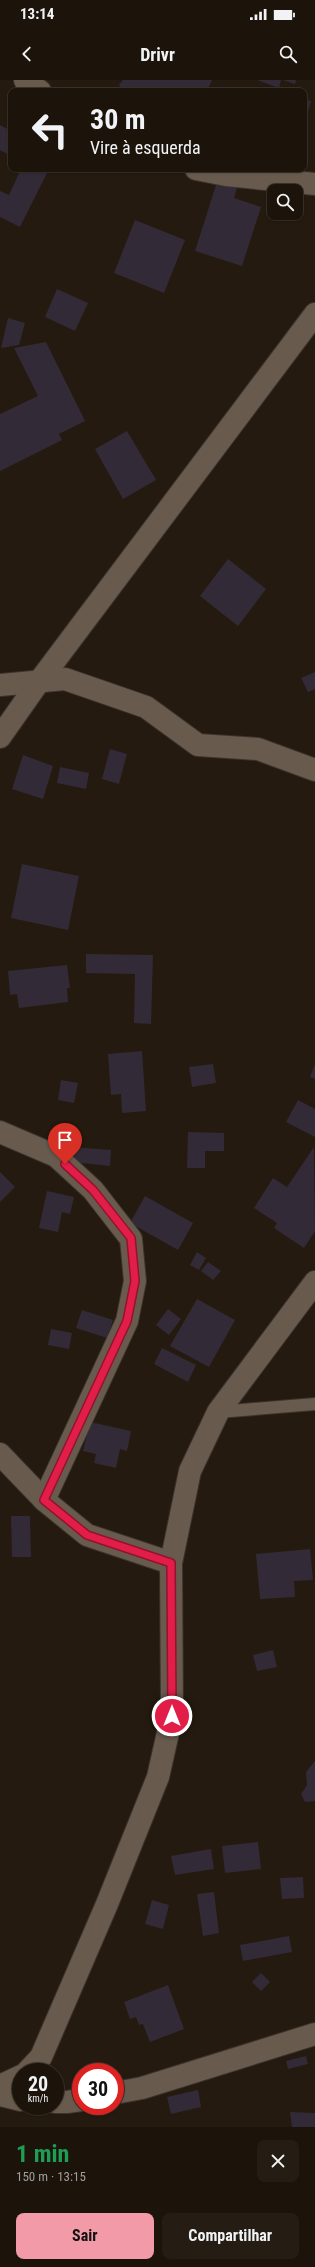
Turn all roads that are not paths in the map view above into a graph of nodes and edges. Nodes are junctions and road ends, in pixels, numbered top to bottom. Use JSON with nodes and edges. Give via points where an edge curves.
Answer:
{"nodes":[{"id":1,"x":25,"y":80,"type":"edge"},
{"id":2,"x":36,"y":88,"type":"edge"},
{"id":3,"x":211,"y":172,"type":"edge"},
{"id":4,"x":315,"y":184,"type":"edge"},
{"id":5,"x":315,"y":314,"type":"edge"},
{"id":6,"x":38,"y":683,"type":"junction"},
{"id":7,"x":0,"y":685,"type":"edge"},
{"id":8,"x":0,"y":737,"type":"edge"},
{"id":9,"x":315,"y":770,"type":"edge"},
{"id":10,"x":0,"y":1132,"type":"edge"},
{"id":11,"x":315,"y":1282,"type":"edge"},
{"id":12,"x":315,"y":1404,"type":"edge"},
{"id":13,"x":218,"y":1412,"type":"junction"},
{"id":14,"x":0,"y":1454,"type":"edge"},
{"id":15,"x":44,"y":1500,"type":"junction"},
{"id":16,"x":171,"y":1563,"type":"junction"},
{"id":17,"x":315,"y":2034,"type":"edge"},
{"id":18,"x":35,"y":2063,"type":"edge"},
{"id":19,"x":12,"y":2080,"type":"edge"},
{"id":20,"x":0,"y":2086,"type":"edge"},
{"id":21,"x":124,"y":2091,"type":"edge"},
{"id":22,"x":0,"y":2096,"type":"edge"},
{"id":23,"x":12,"y":2098,"type":"edge"}],
"edges":[{"from":1,"to":2,"type":"street"},
{"from":3,"to":4,"type":"street"},
{"from":5,"to":6,"type":"street"},
{"from":6,"to":7,"type":"street"},
{"from":6,"to":8,"type":"street"},
{"from":6,"to":9,"type":"street","via":[[65,679],[146,707],[198,745],[258,750]]},
{"from":10,"to":15,"type":"street","via":[[56,1156],[93,1190],[131,1238],[135,1281],[127,1321]]},
{"from":11,"to":13,"type":"street"},
{"from":12,"to":13,"type":"lane"},
{"from":13,"to":16,"type":"street","via":[[190,1471]]},
{"from":14,"to":15,"type":"street"},
{"from":15,"to":16,"type":"street","via":[[87,1535]]},
{"from":16,"to":18,"type":"street","via":[[172,1716],[158,1777],[107,1904],[41,2057]]},
{"from":17,"to":21,"type":"street"},
{"from":19,"to":20,"type":"street"},
{"from":22,"to":23,"type":"street"}]}
